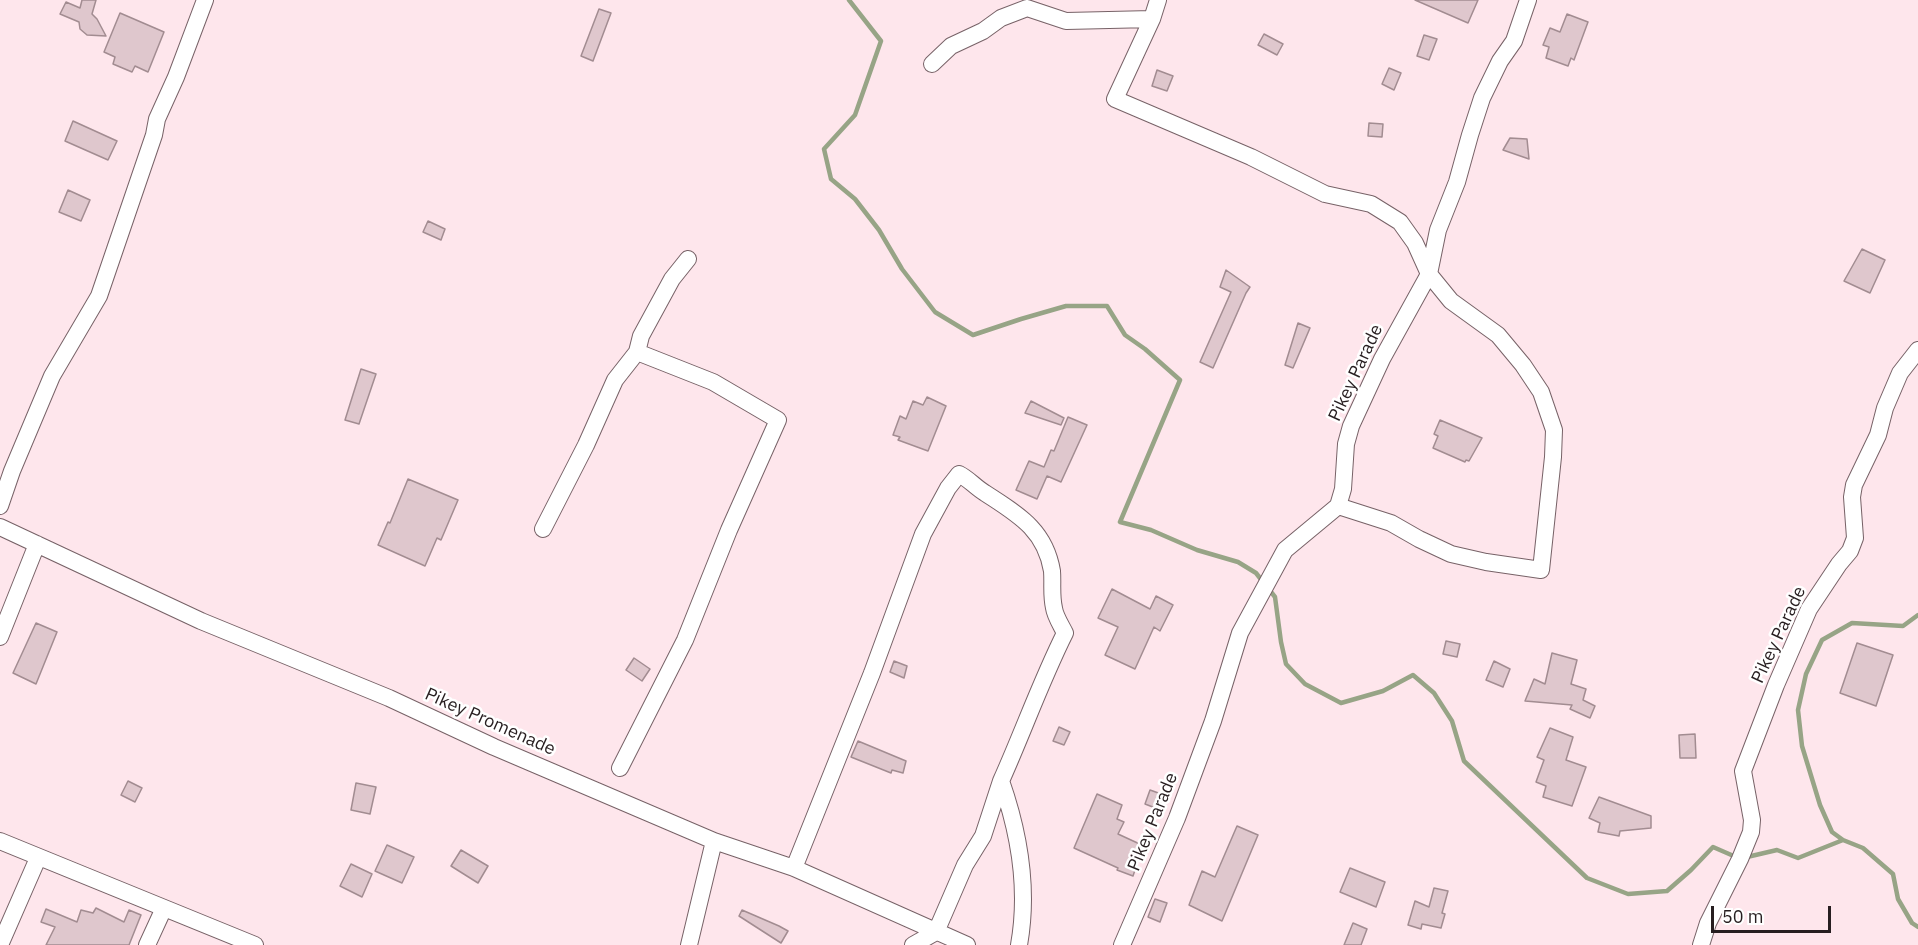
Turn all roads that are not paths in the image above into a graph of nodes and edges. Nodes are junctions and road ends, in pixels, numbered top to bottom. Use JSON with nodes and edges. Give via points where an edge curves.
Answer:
{"nodes":[{"id":1,"x":205,"y":0,"type":"edge"},
{"id":2,"x":1158,"y":0,"type":"edge"},
{"id":3,"x":1528,"y":0,"type":"edge"},
{"id":4,"x":1152,"y":19,"type":"junction"},
{"id":5,"x":932,"y":64,"type":"dead end"},
{"id":6,"x":688,"y":259,"type":"dead end"},
{"id":7,"x":1429,"y":274,"type":"junction"},
{"id":8,"x":1918,"y":350,"type":"edge"},
{"id":9,"x":637,"y":352,"type":"junction"},
{"id":10,"x":0,"y":506,"type":"edge"},
{"id":11,"x":1338,"y":506,"type":"junction"},
{"id":12,"x":0,"y":527,"type":"edge"},
{"id":13,"x":543,"y":529,"type":"dead end"},
{"id":14,"x":37,"y":544,"type":"junction"},
{"id":15,"x":0,"y":637,"type":"edge"},
{"id":16,"x":620,"y":768,"type":"dead end"},
{"id":17,"x":1001,"y":781,"type":"junction"},
{"id":18,"x":0,"y":841,"type":"edge"},
{"id":19,"x":714,"y":841,"type":"junction"},
{"id":20,"x":38,"y":858,"type":"junction"},
{"id":21,"x":794,"y":868,"type":"junction"},
{"id":22,"x":164,"y":908,"type":"junction"},
{"id":23,"x":936,"y":932,"type":"junction"},
{"id":24,"x":0,"y":945,"type":"edge"},
{"id":25,"x":147,"y":945,"type":"edge"},
{"id":26,"x":255,"y":945,"type":"edge"},
{"id":27,"x":689,"y":945,"type":"edge"},
{"id":28,"x":913,"y":945,"type":"edge"},
{"id":29,"x":968,"y":945,"type":"edge"},
{"id":30,"x":1019,"y":945,"type":"edge"},
{"id":31,"x":1122,"y":945,"type":"edge"},
{"id":32,"x":1701,"y":945,"type":"edge"}],
"edges":[{"from":1,"to":10,"type":"street","via":[[158,119],[99,296],[52,376]]},
{"from":2,"to":4,"type":"street"},
{"from":3,"to":7,"type":"street","name":"Pikey Parade","via":[[1514,41],[1482,98],[1438,230]]},
{"from":4,"to":5,"type":"street","via":[[1066,21],[1027,8],[951,46]]},
{"from":4,"to":7,"type":"street","via":[[1115,99],[1251,157],[1325,194],[1371,204],[1400,222]]},
{"from":6,"to":9,"type":"street","via":[[672,279],[641,336]]},
{"from":7,"to":11,"type":"street","name":"Pikey Parade","via":[[1351,426]]},
{"from":7,"to":11,"type":"street","via":[[1451,301],[1498,335],[1541,392],[1554,430],[1541,570],[1451,554],[1391,523]]},
{"from":8,"to":32,"type":"street","name":"Pikey Parade","via":[[1900,373],[1878,435],[1854,485],[1855,538],[1850,551],[1809,609],[1743,771],[1751,832]]},
{"from":9,"to":13,"type":"street","via":[[615,380]]},
{"from":9,"to":16,"type":"street","via":[[713,382],[778,420],[685,640]]},
{"from":11,"to":31,"type":"street","name":"Pikey Parade","via":[[1285,550],[1240,633],[1177,818]]},
{"from":12,"to":14,"type":"street","name":"Pikey Promenade"},
{"from":14,"to":15,"type":"street"},
{"from":14,"to":19,"type":"street","name":"Pikey Promenade","via":[[201,621],[389,698]]},
{"from":17,"to":21,"type":"street","via":[[1065,633],[1054,610],[1048,554],[1035,530],[959,474],[923,534]]},
{"from":17,"to":23,"type":"street","via":[[983,836],[965,865]]},
{"from":17,"to":30,"type":"street","via":[[1017,831],[1021,861]]},
{"from":18,"to":20,"type":"street"},
{"from":19,"to":21,"type":"street","name":"Pikey Promenade"},
{"from":19,"to":27,"type":"street"},
{"from":20,"to":22,"type":"street"},
{"from":20,"to":24,"type":"street"},
{"from":21,"to":23,"type":"street","name":"Pikey Promenade"},
{"from":22,"to":25,"type":"street"},
{"from":22,"to":26,"type":"street"},
{"from":23,"to":28,"type":"street"},
{"from":23,"to":29,"type":"street","name":"Pikey Promenade"}]}
